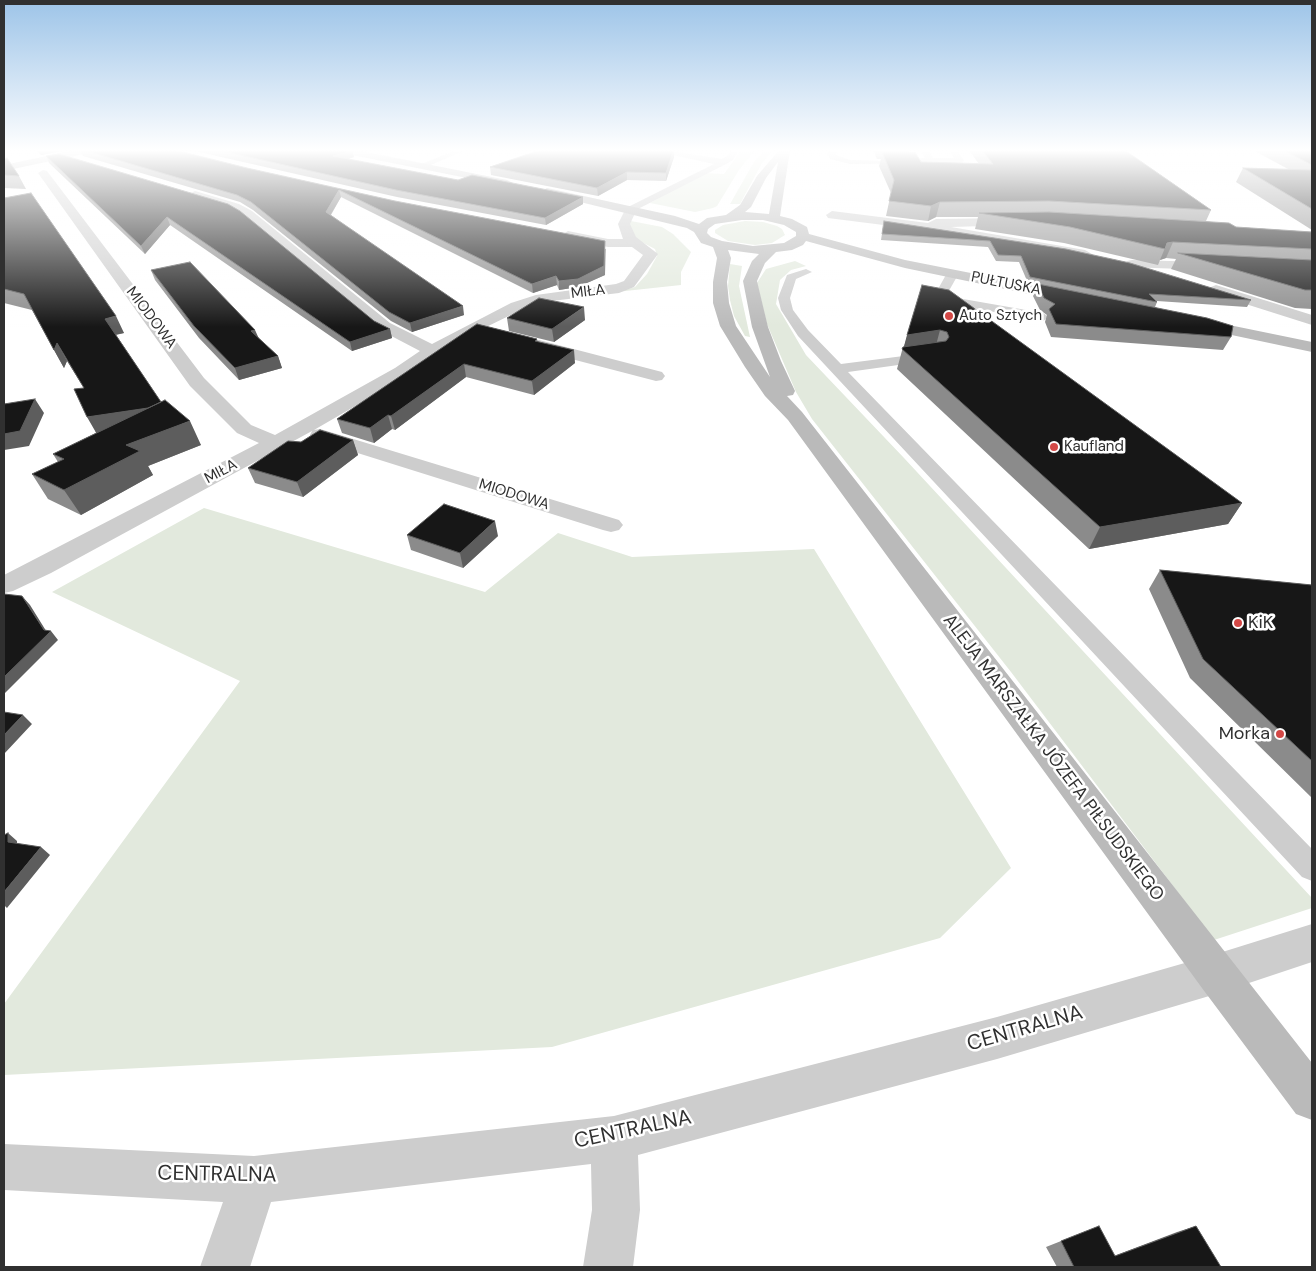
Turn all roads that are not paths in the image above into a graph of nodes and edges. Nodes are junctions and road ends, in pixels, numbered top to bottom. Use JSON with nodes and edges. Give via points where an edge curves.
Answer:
{"nodes":[{"id":1,"x":72,"y":208,"type":"edge"},
{"id":2,"x":237,"y":208,"type":"edge"},
{"id":3,"x":628,"y":208,"type":"edge"},
{"id":4,"x":743,"y":208,"type":"edge"},
{"id":5,"x":776,"y":208,"type":"edge"},
{"id":6,"x":631,"y":209,"type":"junction"},
{"id":7,"x":832,"y":215,"type":"dead end"},
{"id":8,"x":731,"y":216,"type":"junction"},
{"id":9,"x":774,"y":218,"type":"junction"},
{"id":10,"x":718,"y":219,"type":"junction"},
{"id":11,"x":1024,"y":222,"type":"edge"},
{"id":12,"x":931,"y":227,"type":"junction"},
{"id":13,"x":700,"y":230,"type":"junction"},
{"id":14,"x":560,"y":234,"type":"edge"},
{"id":15,"x":803,"y":236,"type":"junction"},
{"id":16,"x":635,"y":243,"type":"junction"},
{"id":17,"x":719,"y":246,"type":"junction"},
{"id":18,"x":779,"y":248,"type":"junction"},
{"id":19,"x":1103,"y":258,"type":"edge"},
{"id":20,"x":906,"y":264,"type":"junction"},
{"id":21,"x":1228,"y":267,"type":"edge"},
{"id":22,"x":806,"y":272,"type":"dead end"},
{"id":23,"x":953,"y":273,"type":"junction"},
{"id":24,"x":1177,"y":278,"type":"edge"},
{"id":25,"x":1205,"y":286,"type":"edge"},
{"id":26,"x":1084,"y":300,"type":"edge"},
{"id":27,"x":1043,"y":318,"type":"dead end"},
{"id":28,"x":1178,"y":319,"type":"edge"},
{"id":29,"x":1311,"y":319,"type":"edge"},
{"id":30,"x":472,"y":328,"type":"junction"},
{"id":31,"x":501,"y":336,"type":"edge"},
{"id":32,"x":520,"y":340,"type":"edge"},
{"id":33,"x":1312,"y":346,"type":"edge"},
{"id":34,"x":432,"y":351,"type":"junction"},
{"id":35,"x":935,"y":355,"type":"edge"},
{"id":36,"x":838,"y":369,"type":"junction"},
{"id":37,"x":656,"y":376,"type":"dead end"},
{"id":38,"x":795,"y":416,"type":"junction"},
{"id":39,"x":302,"y":429,"type":"junction"},
{"id":40,"x":275,"y":443,"type":"junction"},
{"id":41,"x":611,"y":525,"type":"dead end"},
{"id":42,"x":4,"y":585,"type":"edge"},
{"id":43,"x":1312,"y":868,"type":"edge"},
{"id":44,"x":1312,"y":943,"type":"edge"},
{"id":45,"x":1216,"y":974,"type":"junction"},
{"id":46,"x":1312,"y":1098,"type":"edge"},
{"id":47,"x":614,"y":1139,"type":"junction"},
{"id":48,"x":4,"y":1167,"type":"edge"},
{"id":49,"x":254,"y":1180,"type":"junction"},
{"id":50,"x":225,"y":1267,"type":"edge"},
{"id":51,"x":608,"y":1267,"type":"edge"}],
"edges":[{"from":1,"to":40,"type":"street","name":"MIODOWA","via":[[198,382],[244,429]]},
{"from":2,"to":34,"type":"street","via":[[384,326]]},
{"from":3,"to":6,"type":"main road"},
{"from":4,"to":8,"type":"main road"},
{"from":5,"to":9,"type":"main road"},
{"from":6,"to":10,"type":"main road"},
{"from":6,"to":13,"type":"main road","via":[[682,221]]},
{"from":6,"to":16,"type":"street","name":"MIŁA","via":[[624,224]]},
{"from":7,"to":12,"type":"street"},
{"from":8,"to":9,"type":"main road"},
{"from":8,"to":10,"type":"main road"},
{"from":9,"to":15,"type":"main road","via":[[794,224],[802,230]]},
{"from":10,"to":13,"type":"main road"},
{"from":11,"to":12,"type":"street","via":[[944,222]]},
{"from":12,"to":19,"type":"street"},
{"from":13,"to":17,"type":"main road","via":[[702,237]]},
{"from":14,"to":16,"type":"street","via":[[608,243]]},
{"from":15,"to":18,"type":"main road","via":[[798,242]]},
{"from":15,"to":20,"type":"main road","name":"PUŁTUSKA"},
{"from":16,"to":30,"type":"street","name":"MIŁA","via":[[651,254],[629,284],[541,298]]},
{"from":17,"to":18,"type":"main road","name":"PUŁTUSKA","via":[[744,250]]},
{"from":17,"to":38,"type":"main road","via":[[724,258],[721,302],[728,326],[772,392]]},
{"from":18,"to":20,"type":"main road","name":"PUŁTUSKA","via":[[819,249]]},
{"from":18,"to":38,"type":"main road","via":[[759,261],[750,281],[760,327]]},
{"from":20,"to":23,"type":"main road","name":"PUŁTUSKA"},
{"from":21,"to":24,"type":"street","via":[[1127,263]]},
{"from":22,"to":36,"type":"lane","via":[[791,277],[784,298],[787,310],[803,333]]},
{"from":23,"to":26,"type":"main road","name":"PUŁTUSKA"},
{"from":23,"to":27,"type":"lane","via":[[939,298]]},
{"from":25,"to":29,"type":"street"},
{"from":28,"to":33,"type":"main road"},
{"from":30,"to":31,"type":"street"},
{"from":30,"to":34,"type":"street","name":"MIŁA"},
{"from":32,"to":37,"type":"street"},
{"from":34,"to":39,"type":"street","name":"MIŁA"},
{"from":35,"to":36,"type":"lane"},
{"from":36,"to":43,"type":"lane"},
{"from":38,"to":45,"type":"main road","name":"ALEJA MARSZAŁKA JÓZEFA PIŁSUDSKIEGO"},
{"from":39,"to":40,"type":"street","name":"MIŁA"},
{"from":39,"to":41,"type":"street","name":"MIODOWA"},
{"from":40,"to":42,"type":"street","name":"MIŁA"},
{"from":44,"to":45,"type":"street","name":"CENTRALNA"},
{"from":45,"to":46,"type":"main road","name":"ALEJA MARSZAŁKA JÓZEFA PIŁSUDSKIEGO"},
{"from":45,"to":47,"type":"street","name":"CENTRALNA","via":[[997,1038]]},
{"from":47,"to":49,"type":"street","name":"CENTRALNA"},
{"from":47,"to":51,"type":"street","via":[[616,1210]]},
{"from":48,"to":49,"type":"street","name":"CENTRALNA"},
{"from":49,"to":50,"type":"street"}]}
